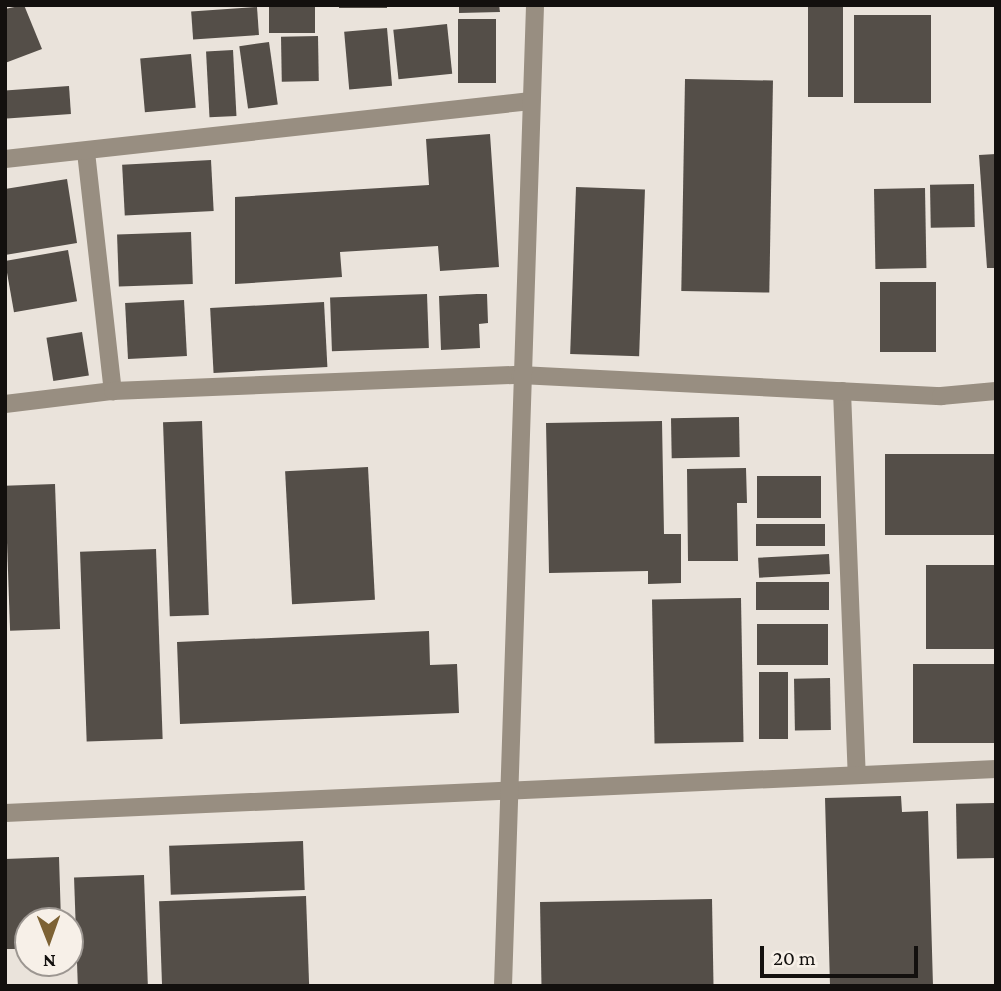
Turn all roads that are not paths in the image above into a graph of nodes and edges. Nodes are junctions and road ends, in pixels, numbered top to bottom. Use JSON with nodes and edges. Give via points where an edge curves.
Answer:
{"nodes":[{"id":1,"x":535,"y":5,"type":"edge"},
{"id":2,"x":531,"y":101,"type":"junction"},
{"id":3,"x":86,"y":152,"type":"junction"},
{"id":4,"x":5,"y":159,"type":"edge"},
{"id":5,"x":520,"y":375,"type":"junction"},
{"id":6,"x":113,"y":391,"type":"junction"},
{"id":7,"x":842,"y":391,"type":"junction"},
{"id":8,"x":996,"y":391,"type":"edge"},
{"id":9,"x":5,"y":404,"type":"edge"},
{"id":10,"x":996,"y":769,"type":"edge"},
{"id":11,"x":858,"y":774,"type":"junction"},
{"id":12,"x":509,"y":788,"type":"junction"},
{"id":13,"x":5,"y":813,"type":"edge"},
{"id":14,"x":503,"y":986,"type":"edge"}],
"edges":[{"from":1,"to":2,"type":"street"},
{"from":2,"to":3,"type":"street"},
{"from":2,"to":5,"type":"street"},
{"from":3,"to":4,"type":"street"},
{"from":3,"to":6,"type":"street"},
{"from":5,"to":6,"type":"street"},
{"from":5,"to":7,"type":"street"},
{"from":5,"to":12,"type":"street"},
{"from":6,"to":9,"type":"street"},
{"from":7,"to":8,"type":"street","via":[[941,396]]},
{"from":7,"to":11,"type":"street"},
{"from":10,"to":11,"type":"street"},
{"from":11,"to":12,"type":"street"},
{"from":12,"to":13,"type":"street"},
{"from":12,"to":14,"type":"street"}]}
